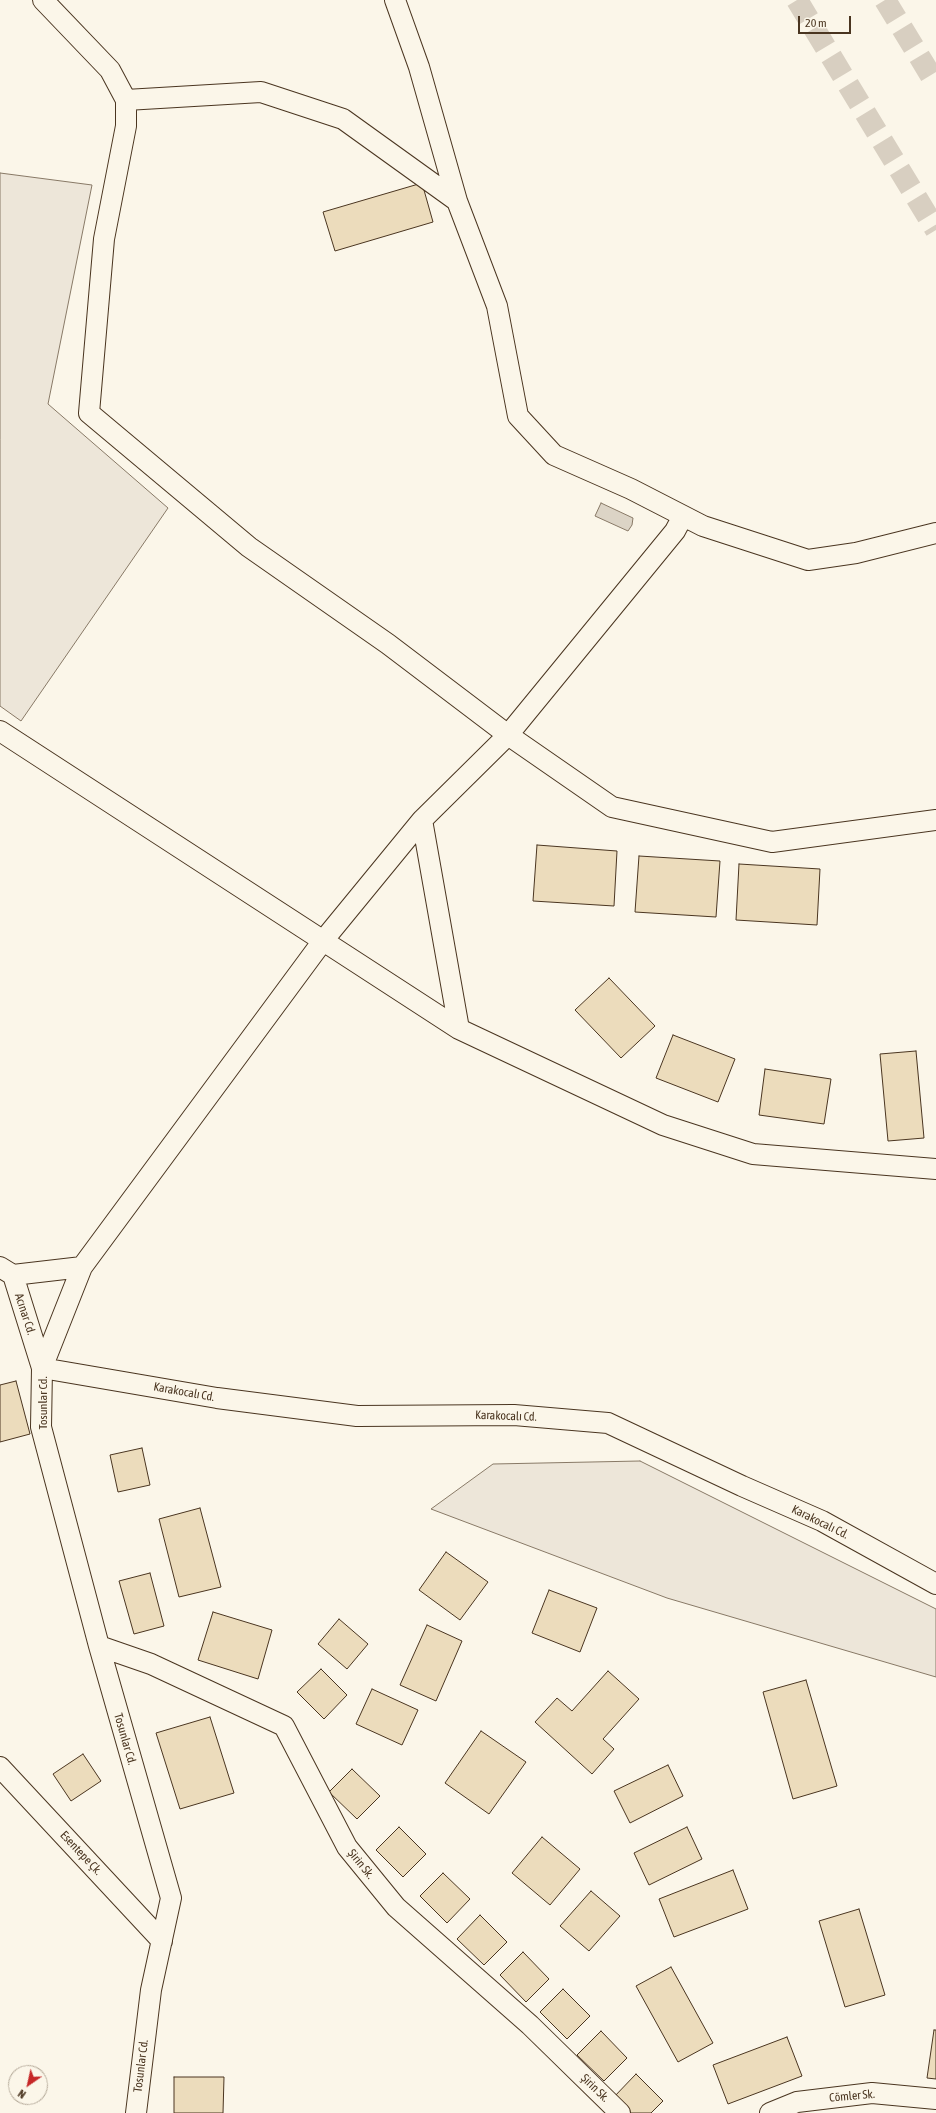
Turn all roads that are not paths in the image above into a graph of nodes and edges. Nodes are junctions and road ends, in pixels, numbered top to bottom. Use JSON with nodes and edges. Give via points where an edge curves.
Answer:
{"nodes":[{"id":1,"x":43,"y":0,"type":"edge"},
{"id":2,"x":395,"y":0,"type":"edge"},
{"id":3,"x":126,"y":100,"type":"junction"},
{"id":4,"x":457,"y":201,"type":"junction"},
{"id":5,"x":683,"y":516,"type":"junction"},
{"id":6,"x":936,"y":533,"type":"edge"},
{"id":7,"x":0,"y":731,"type":"edge"},
{"id":8,"x":508,"y":735,"type":"junction"},
{"id":9,"x":422,"y":820,"type":"junction"},
{"id":10,"x":936,"y":820,"type":"edge"},
{"id":11,"x":322,"y":942,"type":"junction"},
{"id":12,"x":459,"y":1029,"type":"junction"},
{"id":13,"x":936,"y":1169,"type":"edge"},
{"id":14,"x":82,"y":1267,"type":"junction"},
{"id":15,"x":6,"y":1271,"type":"edge"},
{"id":16,"x":42,"y":1368,"type":"junction"},
{"id":17,"x":936,"y":1584,"type":"edge"},
{"id":18,"x":99,"y":1646,"type":"junction"},
{"id":19,"x":0,"y":1766,"type":"edge"},
{"id":20,"x":162,"y":1941,"type":"junction"},
{"id":21,"x":936,"y":2099,"type":"edge"},
{"id":22,"x":832,"y":2105,"type":"edge"},
{"id":23,"x":136,"y":2113,"type":"edge"},
{"id":24,"x":620,"y":2113,"type":"edge"},
{"id":25,"x":770,"y":2113,"type":"edge"}],
"edges":[{"from":1,"to":3,"type":"street","via":[[110,70]]},
{"from":2,"to":4,"type":"street","via":[[419,66]]},
{"from":3,"to":4,"type":"street","via":[[261,92],[343,119]]},
{"from":3,"to":8,"type":"street","via":[[126,126],[104,238],[90,413],[249,547],[388,644]]},
{"from":4,"to":5,"type":"street","via":[[497,306],[518,416],[554,455],[631,489]]},
{"from":5,"to":6,"type":"street","via":[[703,526],[808,560],[856,553]]},
{"from":5,"to":8,"type":"street","via":[[675,531]]},
{"from":7,"to":11,"type":"street"},
{"from":8,"to":9,"type":"street"},
{"from":8,"to":10,"type":"street","via":[[612,807],[772,842]]},
{"from":9,"to":11,"type":"street"},
{"from":9,"to":12,"type":"street"},
{"from":11,"to":12,"type":"street"},
{"from":11,"to":14,"type":"street"},
{"from":12,"to":13,"type":"street","via":[[663,1124],[753,1154]]},
{"from":14,"to":15,"type":"street"},
{"from":14,"to":16,"type":"street"},
{"from":15,"to":16,"type":"street","name":"Acınar Cd."},
{"from":16,"to":17,"type":"street","name":"Karakocalı Cd.","via":[[217,1398],[357,1416],[514,1415],[608,1423],[822,1521]]},
{"from":16,"to":18,"type":"street","name":"Tosunlar Cd.","via":[[41,1427]]},
{"from":18,"to":20,"type":"street","name":"Tosunlar Cd.","via":[[171,1898]]},
{"from":18,"to":24,"type":"street","name":"Şirin Sk.","via":[[151,1664],[284,1726],[347,1847],[396,1907],[530,2025]]},
{"from":19,"to":20,"type":"street","name":"Esentepe Çk."},
{"from":20,"to":23,"type":"street","name":"Tosunlar Cd.","via":[[151,1990]]},
{"from":21,"to":22,"type":"street","name":"Cömler Sk.","via":[[872,2093]]},
{"from":22,"to":25,"type":"street","name":"Cömler Sk.","via":[[797,2102]]}]}
